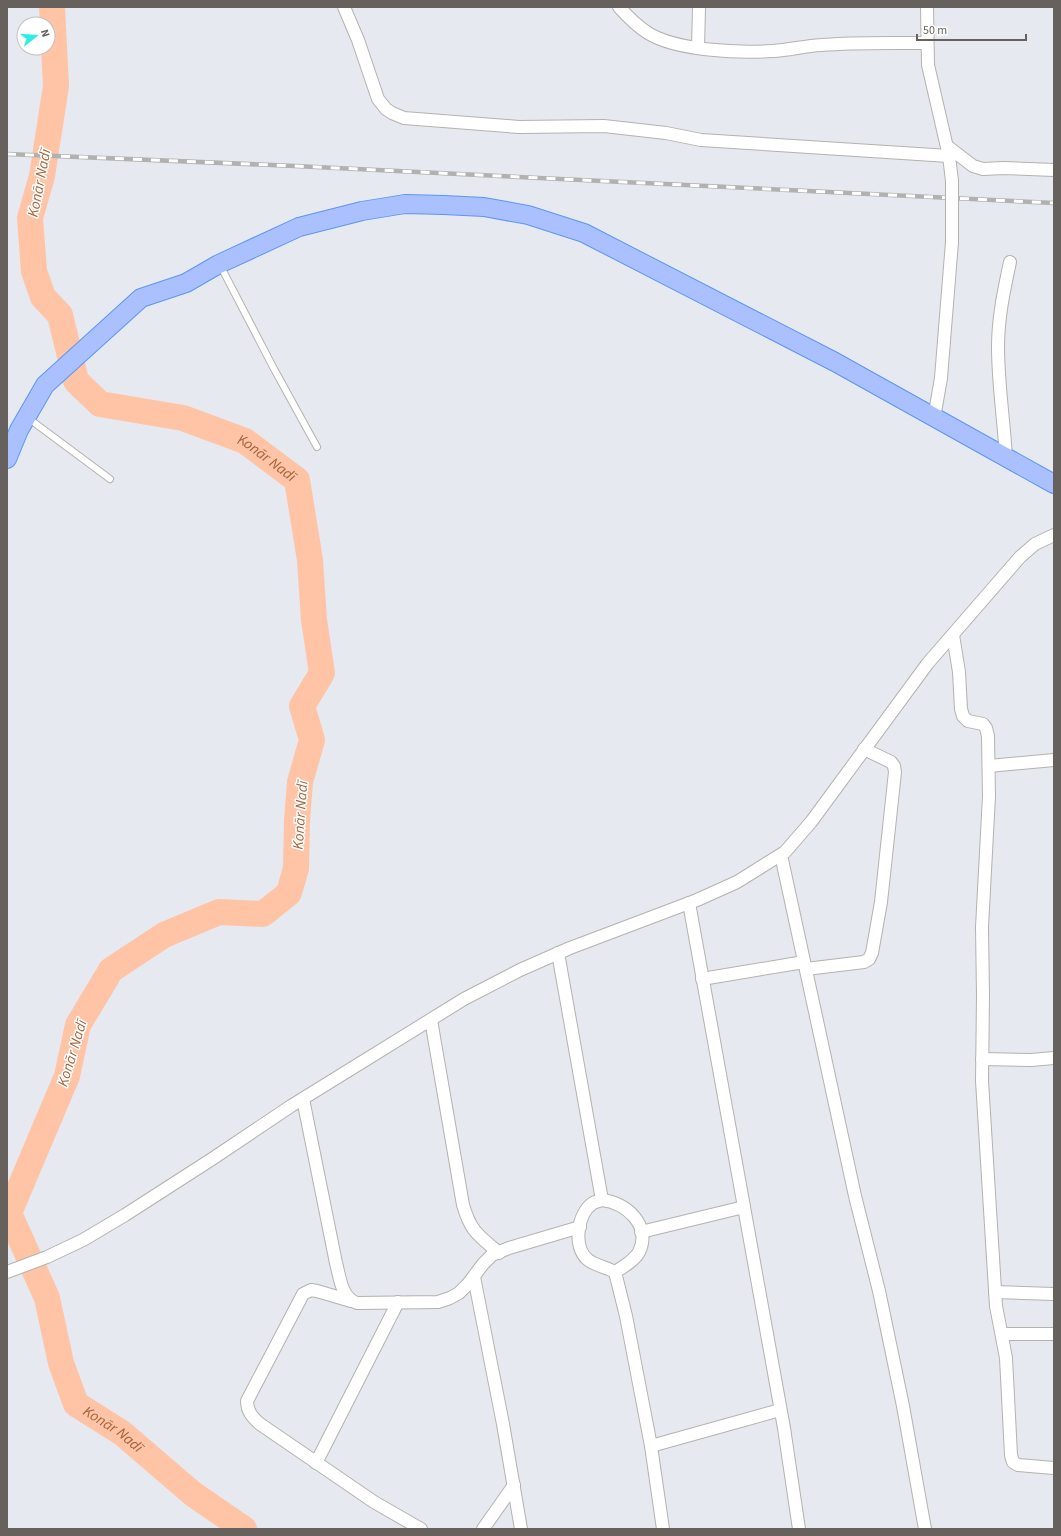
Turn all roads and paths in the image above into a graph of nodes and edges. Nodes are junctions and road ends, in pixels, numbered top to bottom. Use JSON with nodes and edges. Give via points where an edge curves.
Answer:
{"nodes":[{"id":1,"x":344,"y":7,"type":"edge"},
{"id":2,"x":619,"y":7,"type":"edge"},
{"id":3,"x":699,"y":7,"type":"edge"},
{"id":4,"x":919,"y":7,"type":"edge"},
{"id":5,"x":927,"y":7,"type":"edge"},
{"id":6,"x":927,"y":24,"type":"junction"},
{"id":7,"x":927,"y":43,"type":"junction"},
{"id":8,"x":698,"y":48,"type":"junction"},
{"id":9,"x":948,"y":151,"type":"junction"},
{"id":10,"x":1054,"y":170,"type":"edge"},
{"id":11,"x":1010,"y":262,"type":"dead end"},
{"id":12,"x":219,"y":264,"type":"junction"},
{"id":13,"x":27,"y":418,"type":"junction"},
{"id":14,"x":934,"y":418,"type":"junction"},
{"id":15,"x":317,"y":447,"type":"dead end"},
{"id":16,"x":1006,"y":458,"type":"junction"},
{"id":17,"x":7,"y":459,"type":"edge"},
{"id":18,"x":110,"y":479,"type":"dead end"},
{"id":19,"x":1054,"y":484,"type":"edge"},
{"id":20,"x":1054,"y":535,"type":"edge"},
{"id":21,"x":953,"y":635,"type":"junction"},
{"id":22,"x":864,"y":749,"type":"junction"},
{"id":23,"x":1054,"y":760,"type":"edge"},
{"id":24,"x":989,"y":766,"type":"junction"},
{"id":25,"x":781,"y":855,"type":"junction"},
{"id":26,"x":688,"y":903,"type":"junction"},
{"id":27,"x":558,"y":953,"type":"junction"},
{"id":28,"x":805,"y":966,"type":"junction"},
{"id":29,"x":702,"y":979,"type":"junction"},
{"id":30,"x":431,"y":1020,"type":"junction"},
{"id":31,"x":1054,"y":1058,"type":"edge"},
{"id":32,"x":982,"y":1059,"type":"junction"},
{"id":33,"x":303,"y":1099,"type":"junction"},
{"id":34,"x":602,"y":1200,"type":"junction"},
{"id":35,"x":744,"y":1207,"type":"junction"},
{"id":36,"x":580,"y":1227,"type":"junction"},
{"id":37,"x":641,"y":1232,"type":"junction"},
{"id":38,"x":498,"y":1253,"type":"junction"},
{"id":39,"x":7,"y":1272,"type":"edge"},
{"id":40,"x":615,"y":1272,"type":"junction"},
{"id":41,"x":474,"y":1277,"type":"junction"},
{"id":42,"x":996,"y":1292,"type":"junction"},
{"id":43,"x":1054,"y":1294,"type":"edge"},
{"id":44,"x":351,"y":1301,"type":"junction"},
{"id":45,"x":398,"y":1302,"type":"junction"},
{"id":46,"x":1002,"y":1334,"type":"junction"},
{"id":47,"x":1054,"y":1334,"type":"edge"},
{"id":48,"x":780,"y":1410,"type":"junction"},
{"id":49,"x":651,"y":1446,"type":"junction"},
{"id":50,"x":316,"y":1463,"type":"junction"},
{"id":51,"x":1054,"y":1468,"type":"edge"},
{"id":52,"x":514,"y":1485,"type":"junction"},
{"id":53,"x":421,"y":1529,"type":"edge"},
{"id":54,"x":483,"y":1529,"type":"edge"},
{"id":55,"x":522,"y":1529,"type":"edge"},
{"id":56,"x":663,"y":1529,"type":"edge"},
{"id":57,"x":799,"y":1529,"type":"edge"},
{"id":58,"x":925,"y":1529,"type":"edge"}],
"edges":[{"from":1,"to":9,"type":"street","via":[[378,99],[386,109],[404,118],[518,127],[604,126],[701,140]]},
{"from":2,"to":8,"type":"street","via":[[649,34],[681,46]]},
{"from":3,"to":8,"type":"street"},
{"from":4,"to":6,"type":"street"},
{"from":5,"to":6,"type":"street"},
{"from":6,"to":7,"type":"street"},
{"from":7,"to":8,"type":"street","via":[[821,45],[749,52]]},
{"from":7,"to":9,"type":"street","via":[[928,65]]},
{"from":9,"to":10,"type":"street","via":[[983,169]]},
{"from":9,"to":14,"type":"street","bridge":true,"via":[[952,181],[952,242],[941,378]]},
{"from":11,"to":16,"type":"street","via":[[1001,305],[998,346]]},
{"from":12,"to":13,"type":"main road","via":[[186,283],[141,298],[45,385]]},
{"from":12,"to":14,"type":"main road","via":[[299,227],[362,211],[405,204],[484,207],[528,215],[584,233],[835,362]]},
{"from":12,"to":15,"type":"lane"},
{"from":13,"to":17,"type":"main road"},
{"from":13,"to":18,"type":"lane"},
{"from":14,"to":16,"type":"main road"},
{"from":16,"to":19,"type":"main road"},
{"from":20,"to":21,"type":"street","via":[[1035,544],[1020,558]]},
{"from":21,"to":22,"type":"street","via":[[928,663]]},
{"from":21,"to":24,"type":"street","via":[[961,709],[968,721],[983,724],[986,728]]},
{"from":22,"to":25,"type":"street","via":[[811,822]]},
{"from":22,"to":28,"type":"street","via":[[891,762],[895,772],[881,902],[872,953],[864,962]]},
{"from":23,"to":24,"type":"street"},
{"from":24,"to":32,"type":"street","via":[[982,927]]},
{"from":25,"to":26,"type":"street","via":[[737,882]]},
{"from":25,"to":28,"type":"street"},
{"from":26,"to":27,"type":"street"},
{"from":26,"to":29,"type":"street"},
{"from":27,"to":30,"type":"street","via":[[464,999]]},
{"from":27,"to":34,"type":"street"},
{"from":28,"to":29,"type":"street"},
{"from":28,"to":58,"type":"street","via":[[855,1196],[879,1291]]},
{"from":29,"to":35,"type":"street"},
{"from":30,"to":33,"type":"street"},
{"from":30,"to":38,"type":"street","via":[[468,1222]]},
{"from":31,"to":32,"type":"street"},
{"from":32,"to":42,"type":"street"},
{"from":33,"to":39,"type":"street","via":[[83,1240]]},
{"from":33,"to":44,"type":"street","via":[[336,1263],[343,1289]]},
{"from":34,"to":36,"type":"street","via":[[593,1203],[588,1209]]},
{"from":34,"to":37,"type":"street","via":[[612,1201],[631,1212]]},
{"from":35,"to":37,"type":"street"},
{"from":35,"to":48,"type":"street"},
{"from":36,"to":38,"type":"street"},
{"from":36,"to":40,"type":"street","via":[[578,1237],[584,1255],[593,1263]]},
{"from":37,"to":40,"type":"street","via":[[642,1244],[638,1254]]},
{"from":38,"to":41,"type":"street","via":[[483,1264]]},
{"from":40,"to":49,"type":"street"},
{"from":41,"to":45,"type":"street","via":[[459,1292],[438,1302]]},
{"from":41,"to":52,"type":"street"},
{"from":42,"to":43,"type":"street"},
{"from":42,"to":46,"type":"street"},
{"from":44,"to":45,"type":"street"},
{"from":44,"to":50,"type":"street","via":[[311,1290],[303,1294],[247,1401],[247,1408],[252,1417]]},
{"from":45,"to":50,"type":"street"},
{"from":46,"to":47,"type":"street"},
{"from":46,"to":51,"type":"street","via":[[1008,1376],[1013,1462],[1018,1465]]},
{"from":48,"to":49,"type":"street"},
{"from":48,"to":57,"type":"street"},
{"from":49,"to":56,"type":"street"},
{"from":50,"to":53,"type":"street","via":[[374,1502]]},
{"from":52,"to":54,"type":"street"},
{"from":52,"to":55,"type":"street"}]}
